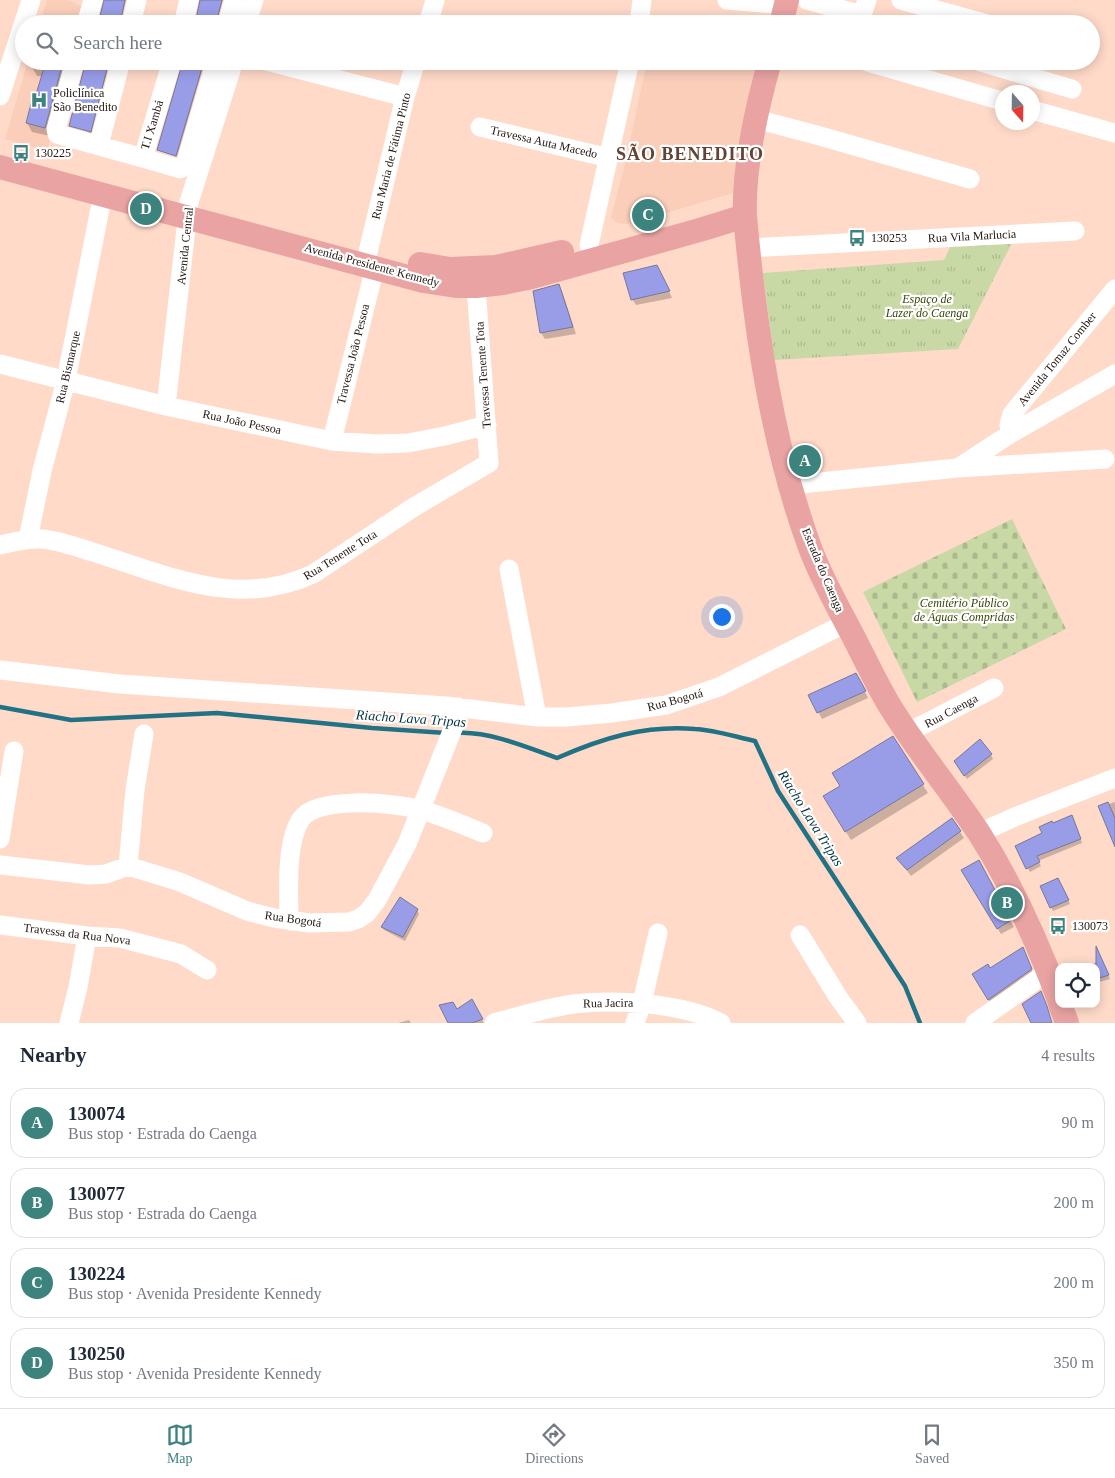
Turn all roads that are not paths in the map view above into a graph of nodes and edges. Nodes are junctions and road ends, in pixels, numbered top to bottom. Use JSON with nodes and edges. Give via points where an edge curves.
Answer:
{"nodes":[{"id":1,"x":31,"y":0,"type":"edge"},
{"id":2,"x":93,"y":0,"type":"edge"},
{"id":3,"x":137,"y":0,"type":"edge"},
{"id":4,"x":190,"y":0,"type":"edge"},
{"id":5,"x":234,"y":0,"type":"edge"},
{"id":6,"x":254,"y":0,"type":"edge"},
{"id":7,"x":435,"y":0,"type":"edge"},
{"id":8,"x":642,"y":0,"type":"edge"},
{"id":9,"x":728,"y":0,"type":"edge"},
{"id":10,"x":901,"y":0,"type":"edge"},
{"id":11,"x":790,"y":7,"type":"edge"},
{"id":12,"x":863,"y":13,"type":"edge"},
{"id":13,"x":26,"y":15,"type":"edge"},
{"id":14,"x":89,"y":15,"type":"edge"},
{"id":15,"x":133,"y":15,"type":"edge"},
{"id":16,"x":186,"y":15,"type":"edge"},
{"id":17,"x":230,"y":15,"type":"edge"},
{"id":18,"x":249,"y":15,"type":"edge"},
{"id":19,"x":431,"y":15,"type":"edge"},
{"id":20,"x":640,"y":15,"type":"edge"},
{"id":21,"x":955,"y":15,"type":"edge"},
{"id":22,"x":15,"y":50,"type":"edge"},
{"id":23,"x":72,"y":70,"type":"edge"},
{"id":24,"x":119,"y":70,"type":"edge"},
{"id":25,"x":169,"y":70,"type":"edge"},
{"id":26,"x":213,"y":70,"type":"edge"},
{"id":27,"x":231,"y":70,"type":"edge"},
{"id":28,"x":302,"y":70,"type":"edge"},
{"id":29,"x":414,"y":70,"type":"edge"},
{"id":30,"x":628,"y":70,"type":"edge"},
{"id":31,"x":768,"y":70,"type":"edge"},
{"id":32,"x":895,"y":70,"type":"edge"},
{"id":33,"x":1015,"y":70,"type":"edge"},
{"id":34,"x":1072,"y":90,"type":"dead end"},
{"id":35,"x":0,"y":96,"type":"edge"},
{"id":36,"x":406,"y":97,"type":"junction"},
{"id":37,"x":995,"y":99,"type":"edge"},
{"id":38,"x":1040,"y":112,"type":"edge"},
{"id":39,"x":756,"y":119,"type":"junction"},
{"id":40,"x":480,"y":127,"type":"dead end"},
{"id":41,"x":1115,"y":133,"type":"edge"},
{"id":42,"x":96,"y":145,"type":"junction"},
{"id":43,"x":0,"y":150,"type":"edge"},
{"id":44,"x":143,"y":158,"type":"junction"},
{"id":45,"x":608,"y":158,"type":"junction"},
{"id":46,"x":0,"y":167,"type":"edge"},
{"id":47,"x":970,"y":179,"type":"dead end"},
{"id":48,"x":103,"y":194,"type":"junction"},
{"id":49,"x":745,"y":208,"type":"junction"},
{"id":50,"x":189,"y":210,"type":"junction"},
{"id":51,"x":1075,"y":231,"type":"dead end"},
{"id":52,"x":589,"y":245,"type":"junction"},
{"id":53,"x":748,"y":248,"type":"junction"},
{"id":54,"x":371,"y":259,"type":"junction"},
{"id":55,"x":476,"y":286,"type":"junction"},
{"id":56,"x":1115,"y":289,"type":"edge"},
{"id":57,"x":0,"y":364,"type":"edge"},
{"id":58,"x":1115,"y":374,"type":"edge"},
{"id":59,"x":66,"y":380,"type":"junction"},
{"id":60,"x":166,"y":406,"type":"junction"},
{"id":61,"x":487,"y":425,"type":"junction"},
{"id":62,"x":1010,"y":434,"type":"junction"},
{"id":63,"x":332,"y":441,"type":"junction"},
{"id":64,"x":1105,"y":459,"type":"dead end"},
{"id":65,"x":489,"y":464,"type":"joint"},
{"id":66,"x":957,"y":468,"type":"junction"},
{"id":67,"x":791,"y":485,"type":"junction"},
{"id":68,"x":28,"y":539,"type":"junction"},
{"id":69,"x":0,"y":545,"type":"edge"},
{"id":70,"x":509,"y":570,"type":"dead end"},
{"id":71,"x":846,"y":623,"type":"junction"},
{"id":72,"x":0,"y":670,"type":"edge"},
{"id":73,"x":994,"y":688,"type":"dead end"},
{"id":74,"x":458,"y":707,"type":"junction"},
{"id":75,"x":536,"y":718,"type":"junction"},
{"id":76,"x":907,"y":733,"type":"junction"},
{"id":77,"x":144,"y":734,"type":"dead end"},
{"id":78,"x":14,"y":751,"type":"dead end"},
{"id":79,"x":1115,"y":778,"type":"edge"},
{"id":80,"x":421,"y":810,"type":"junction"},
{"id":81,"x":482,"y":833,"type":"dead end"},
{"id":82,"x":979,"y":833,"type":"junction"},
{"id":83,"x":0,"y":839,"type":"edge"},
{"id":84,"x":0,"y":865,"type":"edge"},
{"id":85,"x":128,"y":866,"type":"junction"},
{"id":86,"x":290,"y":921,"type":"junction"},
{"id":87,"x":0,"y":925,"type":"edge"},
{"id":88,"x":658,"y":933,"type":"dead end"},
{"id":89,"x":800,"y":935,"type":"dead end"},
{"id":90,"x":87,"y":936,"type":"junction"},
{"id":91,"x":207,"y":970,"type":"dead end"},
{"id":92,"x":1049,"y":971,"type":"junction"},
{"id":93,"x":1055,"y":988,"type":"edge"},
{"id":94,"x":642,"y":1003,"type":"junction"},
{"id":95,"x":1061,"y":1008,"type":"edge"},
{"id":96,"x":69,"y":1023,"type":"edge"},
{"id":97,"x":494,"y":1023,"type":"edge"},
{"id":98,"x":635,"y":1023,"type":"edge"},
{"id":99,"x":721,"y":1023,"type":"edge"},
{"id":100,"x":857,"y":1023,"type":"edge"},
{"id":101,"x":977,"y":1023,"type":"edge"},
{"id":102,"x":1067,"y":1023,"type":"edge"}],
"edges":[{"from":1,"to":13,"type":"street"},
{"from":2,"to":14,"type":"street"},
{"from":3,"to":15,"type":"street"},
{"from":4,"to":16,"type":"street"},
{"from":5,"to":17,"type":"street"},
{"from":6,"to":18,"type":"street"},
{"from":7,"to":19,"type":"street"},
{"from":8,"to":20,"type":"street"},
{"from":9,"to":11,"type":"street"},
{"from":10,"to":21,"type":"street"},
{"from":11,"to":12,"type":"street"},
{"from":22,"to":35,"type":"street"},
{"from":23,"to":42,"type":"street","via":[[57,134]]},
{"from":24,"to":42,"type":"street","via":[[100,141]]},
{"from":25,"to":44,"type":"street","name":"T.I Xambá"},
{"from":26,"to":44,"type":"street","name":"T.I Xambá","via":[[185,165],[180,168]]},
{"from":27,"to":50,"type":"street","name":"Avenida Central"},
{"from":28,"to":36,"type":"street"},
{"from":29,"to":36,"type":"street","name":"Rua Maria de Fátima Pinto"},
{"from":30,"to":45,"type":"street"},
{"from":31,"to":39,"type":"main road","name":"Estrada do Caenga"},
{"from":32,"to":37,"type":"street"},
{"from":33,"to":34,"type":"street"},
{"from":36,"to":54,"type":"street","name":"Rua Maria de Fátima Pinto"},
{"from":38,"to":41,"type":"street"},
{"from":39,"to":47,"type":"street"},
{"from":39,"to":49,"type":"main road","name":"Estrada do Caenga"},
{"from":40,"to":45,"type":"street","name":"Travessa Auta Macedo"},
{"from":42,"to":44,"type":"street"},
{"from":43,"to":50,"type":"main road","name":"Avenida Presidente Kennedy"},
{"from":45,"to":52,"type":"street"},
{"from":46,"to":48,"type":"main road","name":"Avenida Presidente Kennedy"},
{"from":48,"to":50,"type":"main road","name":"Avenida Presidente Kennedy"},
{"from":48,"to":59,"type":"street","name":"Rua Bismarque"},
{"from":49,"to":52,"type":"main road","name":"Avenida Presidente Kennedy","via":[[714,212]]},
{"from":49,"to":53,"type":"main road","name":"Estrada do Caenga"},
{"from":49,"to":55,"type":"main road","name":"Avenida Presidente Kennedy","via":[[532,277]]},
{"from":50,"to":54,"type":"main road","name":"Avenida Presidente Kennedy"},
{"from":50,"to":60,"type":"street","name":"Avenida Central"},
{"from":51,"to":53,"type":"street","name":"Rua Vila Marlucia"},
{"from":52,"to":54,"type":"main road","name":"Avenida Presidente Kennedy","via":[[496,267],[450,269]]},
{"from":53,"to":67,"type":"main road","name":"Estrada do Caenga","via":[[769,393]]},
{"from":54,"to":55,"type":"main road","name":"Avenida Presidente Kennedy","via":[[422,280]]},
{"from":54,"to":63,"type":"street","name":"Travessa João Pessoa"},
{"from":55,"to":61,"type":"street","name":"Travessa Tenente Tota"},
{"from":56,"to":62,"type":"street","name":"Avenida Tomaz Comber","via":[[1012,414]]},
{"from":57,"to":59,"type":"street","name":"Rua João Pessoa"},
{"from":58,"to":62,"type":"street"},
{"from":59,"to":60,"type":"street","name":"Rua João Pessoa"},
{"from":59,"to":68,"type":"street","name":"Rua Bismarque"},
{"from":60,"to":63,"type":"street","name":"Rua João Pessoa"},
{"from":61,"to":63,"type":"street","name":"Rua João Pessoa","via":[[408,443]]},
{"from":61,"to":65,"type":"street","name":"Travessa Tenente Tota"},
{"from":62,"to":66,"type":"street"},
{"from":64,"to":66,"type":"street"},
{"from":65,"to":68,"type":"street","name":"Rua Tenente Tota","via":[[414,507],[313,574],[269,589],[216,588],[56,541]]},
{"from":66,"to":67,"type":"street"},
{"from":67,"to":71,"type":"main road","name":"Estrada do Caenga","via":[[809,545]]},
{"from":68,"to":69,"type":"street","name":"Rua Tenente Tota"},
{"from":70,"to":75,"type":"street"},
{"from":71,"to":75,"type":"street","name":"Rua Bogotá","via":[[719,687],[666,705],[612,713]]},
{"from":71,"to":76,"type":"main road","name":"Estrada do Caenga"},
{"from":72,"to":74,"type":"street","name":"Rua Bogotá","via":[[120,684]]},
{"from":73,"to":76,"type":"street","name":"Rua Caenga"},
{"from":74,"to":75,"type":"street","name":"Rua Bogotá"},
{"from":74,"to":80,"type":"street","name":"Rua Bogotá","via":[[454,726]]},
{"from":76,"to":82,"type":"main road","name":"Estrada do Caenga"},
{"from":77,"to":85,"type":"street"},
{"from":78,"to":83,"type":"street"},
{"from":79,"to":82,"type":"street"},
{"from":80,"to":81,"type":"street"},
{"from":80,"to":86,"type":"street","name":"Rua Bogotá","via":[[407,844],[367,913],[349,922]]},
{"from":80,"to":86,"type":"street","via":[[368,802],[329,805],[312,810],[302,818],[295,831],[289,864]]},
{"from":82,"to":92,"type":"main road","name":"Estrada do Caenga","via":[[1003,873]]},
{"from":84,"to":85,"type":"street","via":[[90,875],[106,874]]},
{"from":85,"to":86,"type":"street","name":"Rua Bogotá","via":[[180,882],[247,911]]},
{"from":87,"to":90,"type":"street","name":"Travessa da Rua Nova"},
{"from":88,"to":94,"type":"street"},
{"from":89,"to":100,"type":"street"},
{"from":90,"to":91,"type":"street","name":"Travessa da Rua Nova","via":[[120,938],[161,948],[181,954]]},
{"from":90,"to":96,"type":"street"},
{"from":92,"to":93,"type":"main road","name":"Estrada do Caenga"},
{"from":92,"to":101,"type":"street"},
{"from":94,"to":97,"type":"street","name":"Rua Jacira","via":[[574,1004]]},
{"from":94,"to":98,"type":"street"},
{"from":94,"to":99,"type":"street","name":"Rua Jacira","via":[[702,1015]]},
{"from":95,"to":102,"type":"main road"}]}
